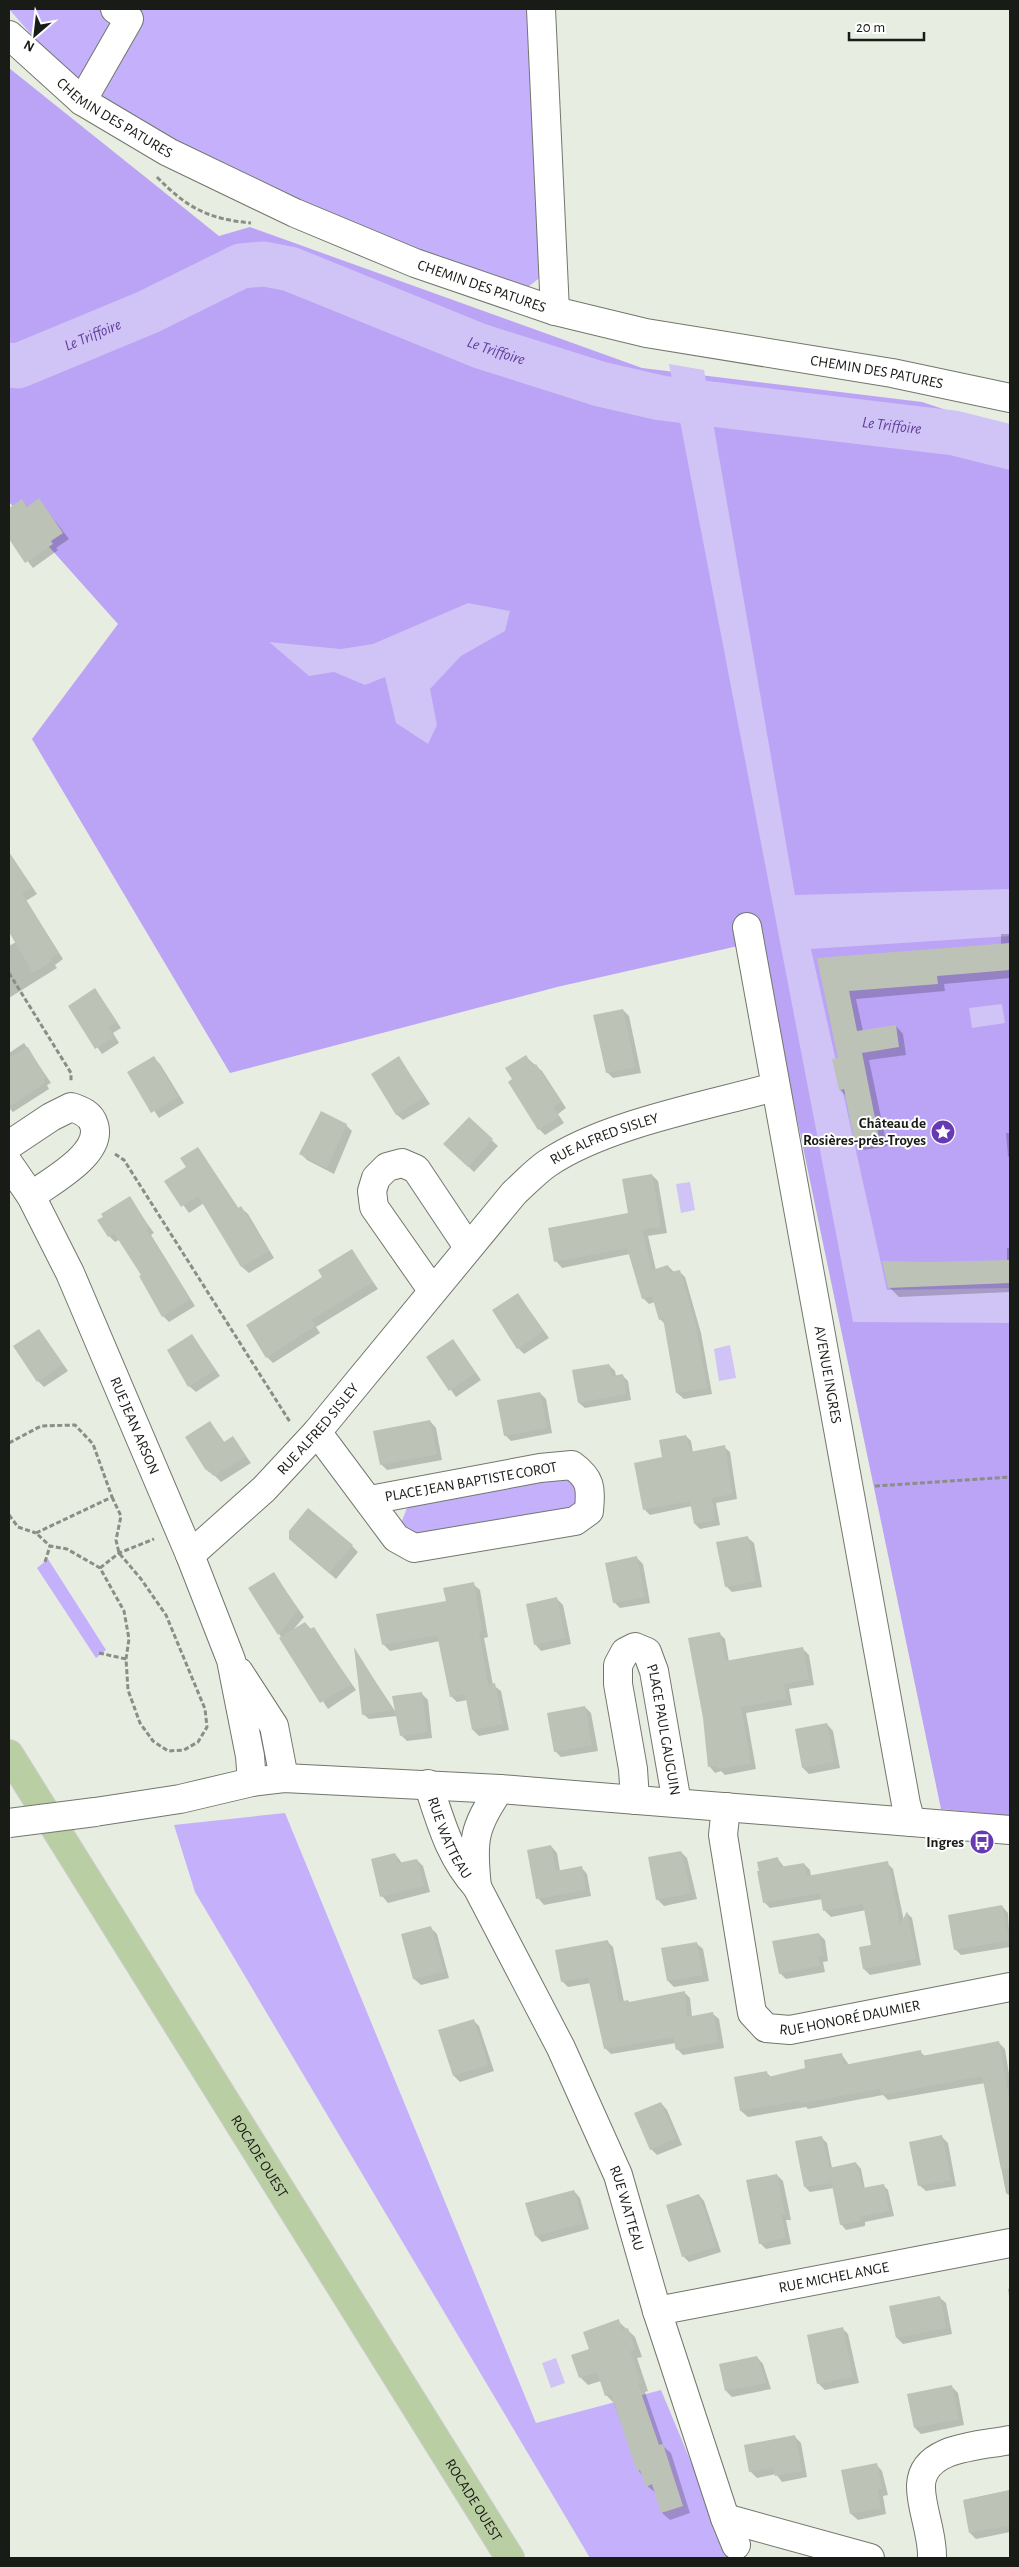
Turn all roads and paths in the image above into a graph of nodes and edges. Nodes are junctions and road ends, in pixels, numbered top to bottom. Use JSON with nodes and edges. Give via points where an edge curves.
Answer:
{"nodes":[{"id":1,"x":115,"y":9,"type":"edge"},
{"id":2,"x":542,"y":9,"type":"edge"},
{"id":3,"x":9,"y":35,"type":"edge"},
{"id":4,"x":82,"y":101,"type":"junction"},
{"id":5,"x":555,"y":311,"type":"junction"},
{"id":6,"x":1010,"y":398,"type":"edge"},
{"id":7,"x":747,"y":927,"type":"dead end"},
{"id":8,"x":9,"y":973,"type":"edge"},
{"id":9,"x":774,"y":1087,"type":"junction"},
{"id":10,"x":71,"y":1107,"type":"junction"},
{"id":11,"x":95,"y":1143,"type":"junction"},
{"id":12,"x":9,"y":1145,"type":"edge"},
{"id":13,"x":9,"y":1164,"type":"edge"},
{"id":14,"x":31,"y":1196,"type":"junction"},
{"id":15,"x":468,"y":1247,"type":"junction"},
{"id":16,"x":432,"y":1290,"type":"junction"},
{"id":17,"x":311,"y":1438,"type":"junction"},
{"id":18,"x":9,"y":1443,"type":"edge"},
{"id":19,"x":1010,"y":1477,"type":"edge"},
{"id":20,"x":867,"y":1487,"type":"dead end"},
{"id":21,"x":112,"y":1497,"type":"junction"},
{"id":22,"x":370,"y":1500,"type":"junction"},
{"id":23,"x":9,"y":1515,"type":"edge"},
{"id":24,"x":36,"y":1533,"type":"junction"},
{"id":25,"x":154,"y":1538,"type":"dead end"},
{"id":26,"x":50,"y":1546,"type":"junction"},
{"id":27,"x":119,"y":1552,"type":"junction"},
{"id":28,"x":190,"y":1555,"type":"junction"},
{"id":29,"x":45,"y":1562,"type":"dead end"},
{"id":30,"x":100,"y":1568,"type":"junction"},
{"id":31,"x":100,"y":1654,"type":"dead end"},
{"id":32,"x":126,"y":1659,"type":"junction"},
{"id":33,"x":231,"y":1660,"type":"junction"},
{"id":34,"x":9,"y":1754,"type":"edge"},
{"id":35,"x":284,"y":1778,"type":"junction"},
{"id":36,"x":252,"y":1782,"type":"junction"},
{"id":37,"x":428,"y":1784,"type":"junction"},
{"id":38,"x":500,"y":1789,"type":"junction"},
{"id":39,"x":634,"y":1800,"type":"junction"},
{"id":40,"x":677,"y":1803,"type":"junction"},
{"id":41,"x":726,"y":1807,"type":"junction"},
{"id":42,"x":912,"y":1822,"type":"junction"},
{"id":43,"x":9,"y":1823,"type":"edge"},
{"id":44,"x":1010,"y":1830,"type":"edge"},
{"id":45,"x":477,"y":1886,"type":"junction"},
{"id":46,"x":1010,"y":1987,"type":"edge"},
{"id":47,"x":1010,"y":2243,"type":"edge"},
{"id":48,"x":657,"y":2311,"type":"junction"},
{"id":49,"x":1010,"y":2440,"type":"edge"},
{"id":50,"x":725,"y":2518,"type":"junction"},
{"id":51,"x":736,"y":2545,"type":"dead end"},
{"id":52,"x":510,"y":2558,"type":"edge"},
{"id":53,"x":870,"y":2558,"type":"edge"},
{"id":54,"x":932,"y":2558,"type":"edge"}],
"edges":[{"from":1,"to":4,"type":"street","via":[[129,19]]},
{"from":2,"to":5,"type":"street"},
{"from":3,"to":4,"type":"street","name":"CHEMIN DES PATURES"},
{"from":4,"to":5,"type":"street","name":"CHEMIN DES PATURES","via":[[168,152],[295,213],[416,263]]},
{"from":5,"to":6,"type":"street","name":"CHEMIN DES PATURES","via":[[646,333],[892,373]]},
{"from":7,"to":9,"type":"street","name":"AVENUE INGRES"},
{"from":8,"to":10,"type":"path","via":[[71,1073]]},
{"from":9,"to":15,"type":"street","name":"RUE ALFRED SISLEY","via":[[587,1142],[547,1163],[514,1193]]},
{"from":9,"to":42,"type":"street","name":"AVENUE INGRES","via":[[906,1804]]},
{"from":10,"to":11,"type":"street","via":[[92,1119]]},
{"from":10,"to":12,"type":"street"},
{"from":11,"to":14,"type":"street","via":[[82,1159]]},
{"from":11,"to":17,"type":"path","via":[[124,1160]]},
{"from":13,"to":14,"type":"street","name":"RUE JEAN ARSON"},
{"from":14,"to":28,"type":"street","name":"RUE JEAN ARSON","via":[[70,1273]]},
{"from":15,"to":16,"type":"street","name":"RUE ALFRED SISLEY"},
{"from":15,"to":16,"type":"street","via":[[416,1169],[402,1163],[387,1167],[376,1178],[372,1191],[374,1207]]},
{"from":16,"to":17,"type":"street","name":"RUE ALFRED SISLEY"},
{"from":17,"to":22,"type":"street","name":"PLACE JEAN BAPTISTE COROT"},
{"from":17,"to":28,"type":"street","name":"RUE ALFRED SISLEY","via":[[264,1489]]},
{"from":18,"to":21,"type":"path","via":[[41,1426],[75,1425],[93,1444]]},
{"from":19,"to":20,"type":"path"},
{"from":21,"to":24,"type":"path"},
{"from":21,"to":27,"type":"path","via":[[121,1516],[116,1540]]},
{"from":22,"to":22,"type":"street","name":"PLACE JEAN BAPTISTE COROT","via":[[396,1538],[414,1548],[575,1521],[589,1511],[590,1495],[586,1476],[572,1465],[540,1468]]},
{"from":23,"to":24,"type":"path","via":[[18,1527]]},
{"from":24,"to":26,"type":"path"},
{"from":25,"to":27,"type":"path"},
{"from":26,"to":29,"type":"path"},
{"from":26,"to":30,"type":"path","via":[[67,1549]]},
{"from":27,"to":30,"type":"path"},
{"from":27,"to":32,"type":"path","via":[[166,1615],[196,1686],[205,1709],[207,1727],[198,1742],[184,1750],[168,1751],[153,1741],[140,1723],[128,1690]]},
{"from":28,"to":33,"type":"street","name":"RUE JEAN ARSON"},
{"from":30,"to":32,"type":"path","via":[[124,1611],[129,1638]]},
{"from":31,"to":32,"type":"path"},
{"from":33,"to":35,"type":"street","name":"RUE JEAN ARSON","via":[[274,1726]]},
{"from":33,"to":36,"type":"street","name":"RUE JEAN ARSON"},
{"from":34,"to":52,"type":"main road","name":"ROCADE OUEST"},
{"from":35,"to":36,"type":"street"},
{"from":35,"to":37,"type":"street"},
{"from":36,"to":43,"type":"street","bridge":true,"via":[[180,1798]]},
{"from":37,"to":38,"type":"street"},
{"from":37,"to":45,"type":"street","name":"RUE WATTEAU","via":[[451,1851]]},
{"from":38,"to":39,"type":"street"},
{"from":38,"to":45,"type":"street","name":"RUE WATTEAU","via":[[476,1832],[473,1852]]},
{"from":39,"to":40,"type":"street"},
{"from":39,"to":40,"type":"street","name":"PLACE PAUL GAUGUIN","via":[[633,1769],[618,1684],[618,1665],[625,1652],[635,1647],[647,1652],[654,1671]]},
{"from":40,"to":41,"type":"street"},
{"from":41,"to":42,"type":"street"},
{"from":41,"to":46,"type":"street","name":"RUE HONORÉ DAUMIER","via":[[723,1835],[752,2013],[766,2028],[790,2030]]},
{"from":42,"to":44,"type":"street"},
{"from":45,"to":48,"type":"street","name":"RUE WATTEAU","via":[[561,2048],[618,2175]]},
{"from":47,"to":48,"type":"street","name":"RUE MICHEL ANGE"},
{"from":48,"to":50,"type":"street","name":"RUE WATTEAU"},
{"from":49,"to":54,"type":"street","via":[[937,2456],[926,2468],[921,2485],[932,2540]]},
{"from":50,"to":51,"type":"street","name":"RUE WATTEAU"},
{"from":50,"to":53,"type":"street"}]}
